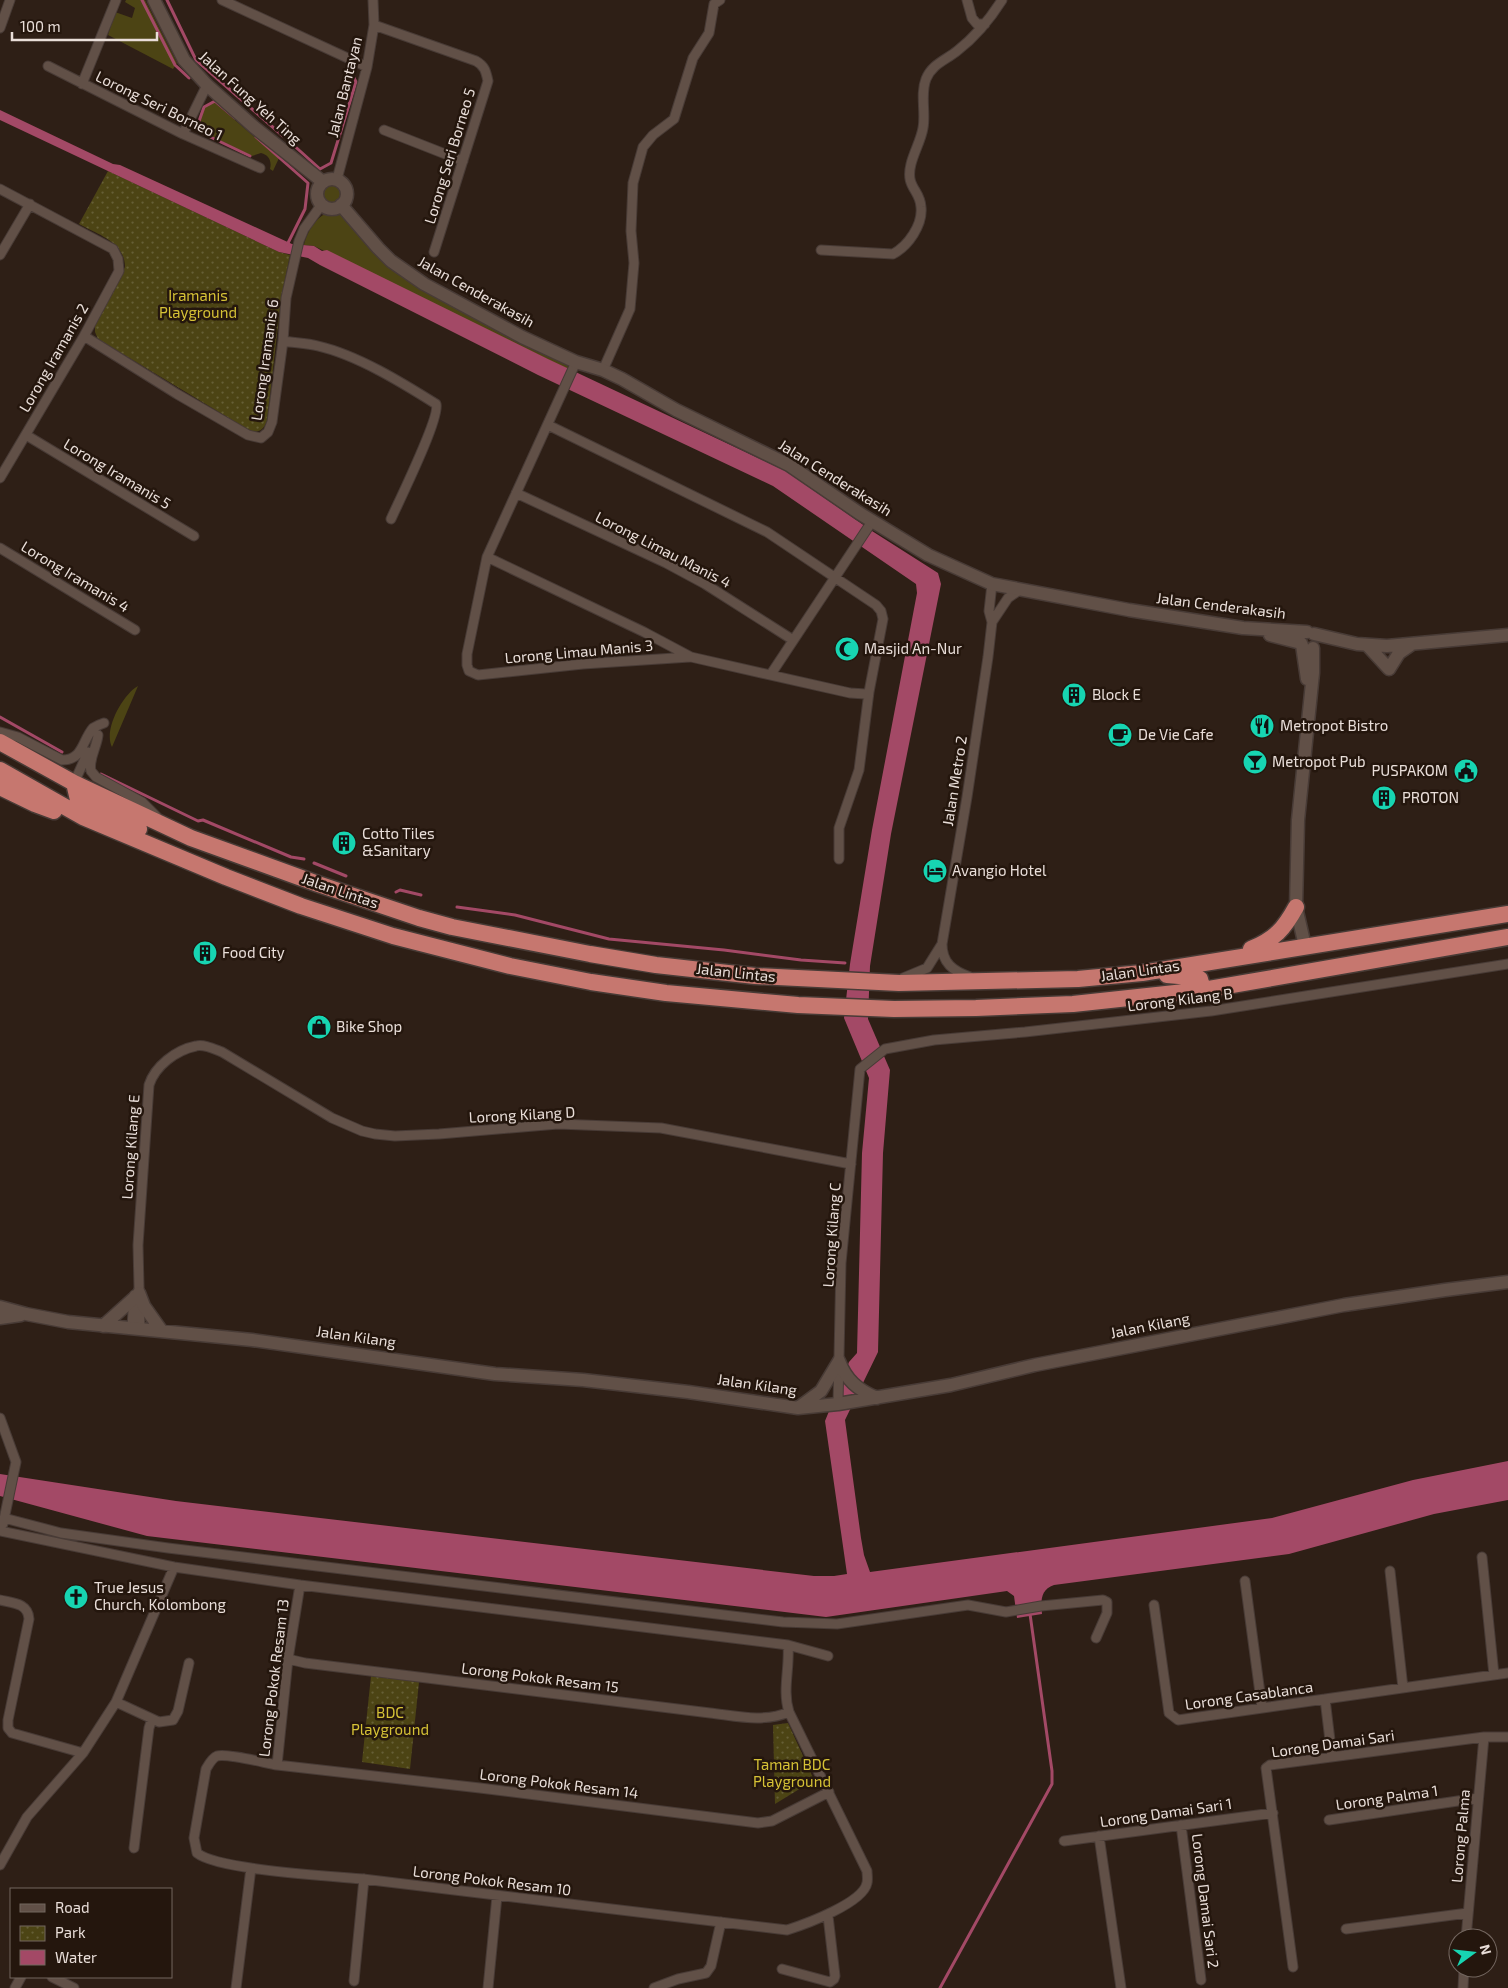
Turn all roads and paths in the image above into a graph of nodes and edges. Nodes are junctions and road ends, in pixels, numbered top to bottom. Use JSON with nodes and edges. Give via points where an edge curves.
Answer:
{"nodes":[{"id":1,"x":10,"y":0,"type":"edge"},
{"id":2,"x":116,"y":0,"type":"edge"},
{"id":3,"x":154,"y":0,"type":"edge"},
{"id":4,"x":222,"y":0,"type":"edge"},
{"id":5,"x":373,"y":0,"type":"edge"},
{"id":6,"x":720,"y":0,"type":"edge"},
{"id":7,"x":967,"y":0,"type":"edge"},
{"id":8,"x":1002,"y":0,"type":"edge"},
{"id":9,"x":985,"y":24,"type":"junction"},
{"id":10,"x":374,"y":25,"type":"junction"},
{"id":11,"x":0,"y":28,"type":"edge"},
{"id":12,"x":48,"y":66,"type":"dead end"},
{"id":13,"x":367,"y":66,"type":"junction"},
{"id":14,"x":82,"y":84,"type":"junction"},
{"id":15,"x":207,"y":85,"type":"junction"},
{"id":16,"x":384,"y":130,"type":"dead end"},
{"id":17,"x":184,"y":134,"type":"junction"},
{"id":18,"x":463,"y":161,"type":"junction"},
{"id":19,"x":260,"y":168,"type":"dead end"},
{"id":20,"x":336,"y":180,"type":"junction"},
{"id":21,"x":323,"y":182,"type":"junction"},
{"id":22,"x":0,"y":189,"type":"edge"},
{"id":23,"x":30,"y":204,"type":"junction"},
{"id":24,"x":322,"y":204,"type":"junction"},
{"id":25,"x":342,"y":205,"type":"junction"},
{"id":26,"x":821,"y":250,"type":"dead end"},
{"id":27,"x":434,"y":252,"type":"dead end"},
{"id":28,"x":0,"y":255,"type":"edge"},
{"id":29,"x":84,"y":336,"type":"junction"},
{"id":30,"x":283,"y":341,"type":"junction"},
{"id":31,"x":575,"y":365,"type":"junction"},
{"id":32,"x":603,"y":370,"type":"junction"},
{"id":33,"x":548,"y":425,"type":"junction"},
{"id":34,"x":26,"y":435,"type":"junction"},
{"id":35,"x":0,"y":478,"type":"edge"},
{"id":36,"x":516,"y":493,"type":"junction"},
{"id":37,"x":391,"y":518,"type":"dead end"},
{"id":38,"x":871,"y":523,"type":"junction"},
{"id":39,"x":194,"y":536,"type":"dead end"},
{"id":40,"x":0,"y":548,"type":"edge"},
{"id":41,"x":487,"y":557,"type":"junction"},
{"id":42,"x":834,"y":578,"type":"junction"},
{"id":43,"x":992,"y":584,"type":"junction"},
{"id":44,"x":1021,"y":589,"type":"junction"},
{"id":45,"x":992,"y":622,"type":"junction"},
{"id":46,"x":136,"y":630,"type":"dead end"},
{"id":47,"x":1508,"y":635,"type":"edge"},
{"id":48,"x":793,"y":640,"type":"junction"},
{"id":49,"x":1309,"y":641,"type":"junction"},
{"id":50,"x":1362,"y":644,"type":"junction"},
{"id":51,"x":1412,"y":644,"type":"junction"},
{"id":52,"x":691,"y":657,"type":"junction"},
{"id":53,"x":771,"y":674,"type":"junction"},
{"id":54,"x":869,"y":692,"type":"junction"},
{"id":55,"x":104,"y":723,"type":"dead end"},
{"id":56,"x":0,"y":732,"type":"edge"},
{"id":57,"x":0,"y":742,"type":"edge"},
{"id":58,"x":0,"y":770,"type":"edge"},
{"id":59,"x":74,"y":783,"type":"junction"},
{"id":60,"x":0,"y":787,"type":"edge"},
{"id":61,"x":83,"y":817,"type":"junction"},
{"id":62,"x":163,"y":824,"type":"junction"},
{"id":63,"x":839,"y":859,"type":"dead end"},
{"id":64,"x":269,"y":893,"type":"junction"},
{"id":65,"x":1296,"y":907,"type":"junction"},
{"id":66,"x":1508,"y":914,"type":"edge"},
{"id":67,"x":1508,"y":936,"type":"edge"},
{"id":68,"x":942,"y":944,"type":"junction"},
{"id":69,"x":1306,"y":946,"type":"junction"},
{"id":70,"x":1236,"y":957,"type":"junction"},
{"id":71,"x":1508,"y":964,"type":"edge"},
{"id":72,"x":1332,"y":968,"type":"junction"},
{"id":73,"x":1142,"y":973,"type":"junction"},
{"id":74,"x":984,"y":982,"type":"junction"},
{"id":75,"x":872,"y":983,"type":"junction"},
{"id":76,"x":1203,"y":990,"type":"junction"},
{"id":77,"x":214,"y":1048,"type":"joint"},
{"id":78,"x":860,"y":1069,"type":"joint"},
{"id":79,"x":851,"y":1164,"type":"junction"},
{"id":80,"x":1508,"y":1282,"type":"edge"},
{"id":81,"x":136,"y":1296,"type":"junction"},
{"id":82,"x":0,"y":1307,"type":"edge"},
{"id":83,"x":26,"y":1314,"type":"junction"},
{"id":84,"x":0,"y":1318,"type":"edge"},
{"id":85,"x":103,"y":1326,"type":"junction"},
{"id":86,"x":136,"y":1328,"type":"junction"},
{"id":87,"x":161,"y":1330,"type":"junction"},
{"id":88,"x":839,"y":1361,"type":"junction"},
{"id":89,"x":878,"y":1398,"type":"junction"},
{"id":90,"x":838,"y":1404,"type":"junction"},
{"id":91,"x":798,"y":1408,"type":"junction"},
{"id":92,"x":0,"y":1418,"type":"edge"},
{"id":93,"x":4,"y":1518,"type":"junction"},
{"id":94,"x":0,"y":1531,"type":"edge"},
{"id":95,"x":1482,"y":1558,"type":"dead end"},
{"id":96,"x":174,"y":1567,"type":"junction"},
{"id":97,"x":1390,"y":1571,"type":"dead end"},
{"id":98,"x":1245,"y":1580,"type":"dead end"},
{"id":99,"x":300,"y":1585,"type":"junction"},
{"id":100,"x":0,"y":1600,"type":"edge"},
{"id":101,"x":1154,"y":1605,"type":"dead end"},
{"id":102,"x":1096,"y":1638,"type":"dead end"},
{"id":103,"x":788,"y":1645,"type":"junction"},
{"id":104,"x":828,"y":1656,"type":"dead end"},
{"id":105,"x":288,"y":1658,"type":"junction"},
{"id":106,"x":189,"y":1663,"type":"dead end"},
{"id":107,"x":1508,"y":1673,"type":"edge"},
{"id":108,"x":1494,"y":1675,"type":"junction"},
{"id":109,"x":1404,"y":1688,"type":"junction"},
{"id":110,"x":1325,"y":1699,"type":"junction"},
{"id":111,"x":116,"y":1702,"type":"junction"},
{"id":112,"x":1262,"y":1708,"type":"junction"},
{"id":113,"x":788,"y":1712,"type":"junction"},
{"id":114,"x":152,"y":1719,"type":"junction"},
{"id":115,"x":1484,"y":1737,"type":"junction"},
{"id":116,"x":1508,"y":1737,"type":"edge"},
{"id":117,"x":82,"y":1753,"type":"junction"},
{"id":118,"x":1332,"y":1757,"type":"junction"},
{"id":119,"x":211,"y":1760,"type":"joint"},
{"id":120,"x":278,"y":1765,"type":"junction"},
{"id":121,"x":829,"y":1792,"type":"junction"},
{"id":122,"x":1478,"y":1798,"type":"junction"},
{"id":123,"x":1273,"y":1813,"type":"junction"},
{"id":124,"x":1329,"y":1820,"type":"dead end"},
{"id":125,"x":1181,"y":1825,"type":"junction"},
{"id":126,"x":1099,"y":1836,"type":"junction"},
{"id":127,"x":1064,"y":1841,"type":"dead end"},
{"id":128,"x":134,"y":1848,"type":"dead end"},
{"id":129,"x":0,"y":1865,"type":"edge"},
{"id":130,"x":251,"y":1868,"type":"junction"},
{"id":131,"x":364,"y":1879,"type":"junction"},
{"id":132,"x":497,"y":1896,"type":"junction"},
{"id":133,"x":1468,"y":1913,"type":"junction"},
{"id":134,"x":828,"y":1916,"type":"junction"},
{"id":135,"x":721,"y":1922,"type":"junction"},
{"id":136,"x":1346,"y":1928,"type":"dead end"},
{"id":137,"x":1467,"y":1928,"type":"edge"},
{"id":138,"x":1293,"y":1968,"type":"dead end"},
{"id":139,"x":782,"y":1969,"type":"dead end"},
{"id":140,"x":54,"y":1978,"type":"edge"},
{"id":141,"x":354,"y":1980,"type":"dead end"},
{"id":142,"x":1201,"y":1980,"type":"dead end"},
{"id":143,"x":74,"y":1988,"type":"edge"},
{"id":144,"x":236,"y":1988,"type":"edge"},
{"id":145,"x":488,"y":1988,"type":"edge"},
{"id":146,"x":654,"y":1988,"type":"edge"},
{"id":147,"x":1121,"y":1988,"type":"edge"}],
"edges":[{"from":1,"to":11,"type":"street"},
{"from":2,"to":14,"type":"street"},
{"from":3,"to":15,"type":"street","name":"Jalan Fung Yeh Ting","via":[[184,60]]},
{"from":4,"to":13,"type":"street"},
{"from":5,"to":10,"type":"street","name":"Jalan Bantayan"},
{"from":6,"to":32,"type":"street","via":[[714,4],[709,33],[693,58],[674,119],[643,147],[633,183],[631,231],[634,263],[630,309]]},
{"from":7,"to":9,"type":"street","via":[[972,18],[977,24]]},
{"from":8,"to":9,"type":"street"},
{"from":9,"to":26,"type":"street","via":[[957,51],[934,66],[926,78],[923,131],[908,178],[921,208],[918,224],[902,249],[893,254]]},
{"from":10,"to":13,"type":"street","name":"Jalan Bantayan"},
{"from":10,"to":18,"type":"street","name":"Lorong Seri Borneo 5","via":[[476,61],[484,67],[488,81]]},
{"from":12,"to":14,"type":"street","name":"Lorong Seri Borneo 1"},
{"from":13,"to":20,"type":"street","name":"Jalan Bantayan"},
{"from":14,"to":17,"type":"street","name":"Lorong Seri Borneo 1"},
{"from":15,"to":17,"type":"street"},
{"from":15,"to":21,"type":"street","name":"Jalan Fung Yeh Ting"},
{"from":16,"to":18,"type":"street"},
{"from":17,"to":19,"type":"street","name":"Lorong Seri Borneo 1"},
{"from":18,"to":27,"type":"street","name":"Lorong Seri Borneo 5"},
{"from":20,"to":21,"type":"street"},
{"from":20,"to":25,"type":"street","via":[[344,185],[346,192]]},
{"from":21,"to":24,"type":"street","via":[[317,194]]},
{"from":22,"to":23,"type":"street"},
{"from":23,"to":28,"type":"street"},
{"from":23,"to":29,"type":"street","name":"Lorong Iramanis 2","via":[[113,249],[118,258],[119,271]]},
{"from":24,"to":25,"type":"street","via":[[330,208]]},
{"from":24,"to":30,"type":"street","name":"Lorong Iramanis 6","via":[[299,241],[286,298]]},
{"from":25,"to":31,"type":"street","name":"Jalan Cenderakasih","via":[[378,248],[406,272]]},
{"from":29,"to":30,"type":"street","name":"Lorong Iramanis 6","via":[[248,435],[261,438],[272,422]]},
{"from":29,"to":34,"type":"street","name":"Lorong Iramanis 2"},
{"from":30,"to":37,"type":"street","via":[[332,350],[382,372],[436,404],[427,438]]},
{"from":31,"to":32,"type":"street","name":"Jalan Cenderakasih"},
{"from":31,"to":33,"type":"street"},
{"from":32,"to":38,"type":"street","name":"Jalan Cenderakasih","via":[[789,465]]},
{"from":33,"to":36,"type":"street"},
{"from":33,"to":42,"type":"street","via":[[767,532]]},
{"from":34,"to":35,"type":"street","name":"Lorong Iramanis 2"},
{"from":34,"to":39,"type":"street","name":"Lorong Iramanis 5"},
{"from":36,"to":41,"type":"street"},
{"from":36,"to":48,"type":"street","name":"Lorong Limau Manis 4","via":[[697,580]]},
{"from":38,"to":42,"type":"street"},
{"from":38,"to":43,"type":"street","name":"Jalan Cenderakasih","via":[[928,555]]},
{"from":40,"to":46,"type":"street","name":"Lorong Iramanis 4"},
{"from":41,"to":52,"type":"street"},
{"from":41,"to":52,"type":"street","name":"Lorong Limau Manis 3","via":[[467,654],[469,672],[478,674]]},
{"from":42,"to":48,"type":"street"},
{"from":42,"to":54,"type":"street","via":[[881,611],[883,619]]},
{"from":43,"to":44,"type":"street","name":"Jalan Cenderakasih"},
{"from":43,"to":45,"type":"street","name":"Jalan Metro 2","via":[[989,611]]},
{"from":44,"to":45,"type":"street","name":"Jalan Metro 2","via":[[1008,598]]},
{"from":44,"to":49,"type":"street","name":"Jalan Cenderakasih"},
{"from":45,"to":68,"type":"street","name":"Jalan Metro 2"},
{"from":47,"to":51,"type":"street"},
{"from":48,"to":53,"type":"street"},
{"from":49,"to":50,"type":"street","name":"Jalan Cenderakasih"},
{"from":49,"to":65,"type":"street","via":[[1310,701],[1301,792]]},
{"from":50,"to":51,"type":"street"},
{"from":50,"to":51,"type":"street","via":[[1389,669],[1399,653]]},
{"from":52,"to":53,"type":"street"},
{"from":53,"to":54,"type":"street","via":[[850,693]]},
{"from":54,"to":63,"type":"street","via":[[859,770],[839,828]]},
{"from":55,"to":56,"type":"street","via":[[94,727],[81,751],[68,760]]},
{"from":57,"to":59,"type":"highway","name":"Jalan Lintas"},
{"from":58,"to":61,"type":"highway","name":"Jalan Lintas"},
{"from":59,"to":62,"type":"highway","name":"Jalan Lintas"},
{"from":59,"to":62,"type":"street","via":[[98,734],[90,761],[91,771],[96,777],[142,802]]},
{"from":59,"to":64,"type":"highway","via":[[78,800],[85,805],[232,870]]},
{"from":60,"to":61,"type":"highway","via":[[42,806]]},
{"from":61,"to":64,"type":"highway","name":"Jalan Lintas"},
{"from":62,"to":75,"type":"highway","name":"Jalan Lintas","via":[[191,838],[318,884],[452,927],[656,965],[755,976]]},
{"from":64,"to":76,"type":"highway","name":"Jalan Lintas","via":[[393,936],[510,966],[666,993],[798,1005],[894,1009],[1073,1004]]},
{"from":65,"to":69,"type":"street"},
{"from":65,"to":70,"type":"highway","via":[[1275,936]]},
{"from":66,"to":69,"type":"highway","name":"Jalan Lintas"},
{"from":67,"to":72,"type":"highway","name":"Jalan Lintas"},
{"from":68,"to":74,"type":"street","name":"Jalan Metro 2","via":[[942,953],[950,967]]},
{"from":68,"to":75,"type":"street","name":"Jalan Metro 2","via":[[923,971],[900,980]]},
{"from":69,"to":70,"type":"highway","name":"Jalan Lintas"},
{"from":69,"to":72,"type":"highway","via":[[1314,958]]},
{"from":70,"to":73,"type":"highway","name":"Jalan Lintas"},
{"from":71,"to":78,"type":"street","name":"Lorong Kilang B","via":[[1211,1011],[934,1040],[885,1049]]},
{"from":72,"to":76,"type":"highway","name":"Jalan Lintas"},
{"from":73,"to":74,"type":"highway","name":"Jalan Lintas","via":[[1078,980]]},
{"from":73,"to":76,"type":"highway","via":[[1191,976],[1200,980]]},
{"from":74,"to":75,"type":"highway","name":"Jalan Lintas"},
{"from":77,"to":79,"type":"street","name":"Lorong Kilang D","via":[[332,1118],[376,1134],[395,1136],[558,1124],[661,1128]]},
{"from":77,"to":81,"type":"street","name":"Lorong Kilang E","via":[[197,1046],[181,1052],[161,1065],[151,1078],[141,1184]]},
{"from":78,"to":79,"type":"street","name":"Lorong Kilang C"},
{"from":79,"to":88,"type":"street","name":"Lorong Kilang C","via":[[841,1263]]},
{"from":80,"to":89,"type":"street","name":"Jalan Kilang","via":[[1344,1305]]},
{"from":81,"to":85,"type":"street"},
{"from":81,"to":86,"type":"street","name":"Lorong Kilang E"},
{"from":81,"to":87,"type":"street"},
{"from":82,"to":83,"type":"street","name":"Jalan Kilang"},
{"from":83,"to":84,"type":"street","name":"Jalan Kilang"},
{"from":83,"to":85,"type":"street","name":"Jalan Kilang"},
{"from":85,"to":86,"type":"street","name":"Jalan Kilang"},
{"from":86,"to":87,"type":"street","name":"Jalan Kilang"},
{"from":87,"to":91,"type":"street","name":"Jalan Kilang","via":[[330,1349],[495,1374],[583,1380]]},
{"from":88,"to":89,"type":"street","via":[[844,1374],[854,1384]]},
{"from":88,"to":90,"type":"street","name":"Lorong Kilang C"},
{"from":88,"to":91,"type":"street","via":[[821,1391]]},
{"from":89,"to":90,"type":"street","name":"Jalan Kilang"},
{"from":90,"to":91,"type":"street","name":"Jalan Kilang"},
{"from":92,"to":93,"type":"street","via":[[14,1454],[16,1471]]},
{"from":93,"to":94,"type":"street"},
{"from":93,"to":102,"type":"street","via":[[60,1533],[784,1622],[837,1624],[968,1605],[1006,1612],[1103,1600],[1107,1602],[1107,1613]]},
{"from":94,"to":96,"type":"street"},
{"from":95,"to":108,"type":"street"},
{"from":96,"to":99,"type":"street"},
{"from":96,"to":111,"type":"street"},
{"from":97,"to":109,"type":"street"},
{"from":98,"to":112,"type":"street"},
{"from":99,"to":103,"type":"street"},
{"from":99,"to":105,"type":"street","name":"Lorong Pokok Resam 13"},
{"from":100,"to":117,"type":"street","via":[[21,1604],[29,1619],[8,1728],[12,1732]]},
{"from":101,"to":112,"type":"street","name":"Lorong Casablanca","via":[[1169,1713],[1173,1718],[1178,1720]]},
{"from":103,"to":104,"type":"street"},
{"from":103,"to":113,"type":"street","via":[[785,1693]]},
{"from":105,"to":113,"type":"street","name":"Lorong Pokok Resam 15","via":[[305,1663],[762,1719]]},
{"from":105,"to":120,"type":"street","name":"Lorong Pokok Resam 13"},
{"from":106,"to":114,"type":"street","via":[[178,1712],[173,1720],[159,1722]]},
{"from":107,"to":108,"type":"street","name":"Lorong Casablanca"},
{"from":108,"to":109,"type":"street","name":"Lorong Casablanca"},
{"from":109,"to":110,"type":"street","name":"Lorong Casablanca"},
{"from":110,"to":112,"type":"street","name":"Lorong Casablanca"},
{"from":110,"to":118,"type":"street","name":"Lorong Casablanca"},
{"from":111,"to":114,"type":"street"},
{"from":111,"to":117,"type":"street"},
{"from":113,"to":121,"type":"street"},
{"from":114,"to":128,"type":"street"},
{"from":115,"to":116,"type":"street","name":"Lorong Damai Sari"},
{"from":115,"to":118,"type":"street","name":"Lorong Damai Sari"},
{"from":115,"to":122,"type":"street","name":"Lorong Palma"},
{"from":117,"to":129,"type":"street","via":[[27,1817]]},
{"from":118,"to":123,"type":"street","name":"Lorong Damai Sari","via":[[1266,1768]]},
{"from":119,"to":120,"type":"street","name":"Lorong Pokok Resam 13","via":[[217,1756],[228,1756]]},
{"from":119,"to":130,"type":"street","name":"Lorong Pokok Resam 10","via":[[206,1768],[194,1838],[197,1853],[204,1859]]},
{"from":120,"to":121,"type":"street","name":"Lorong Pokok Resam 14","via":[[758,1823],[772,1822]]},
{"from":121,"to":134,"type":"street","name":"Lorong Pokok Resam 10","via":[[867,1871],[867,1884],[860,1894]]},
{"from":122,"to":124,"type":"street","name":"Lorong Palma 1"},
{"from":122,"to":133,"type":"street","name":"Lorong Palma"},
{"from":123,"to":125,"type":"street","name":"Lorong Damai Sari 1"},
{"from":123,"to":138,"type":"street","name":"Lorong Damai Sari"},
{"from":125,"to":126,"type":"street","name":"Lorong Damai Sari 1"},
{"from":125,"to":142,"type":"street","name":"Lorong Damai Sari 2"},
{"from":126,"to":127,"type":"street","name":"Lorong Damai Sari 1"},
{"from":126,"to":147,"type":"street"},
{"from":130,"to":131,"type":"street","name":"Lorong Pokok Resam 10"},
{"from":130,"to":144,"type":"street"},
{"from":131,"to":132,"type":"street","name":"Lorong Pokok Resam 10"},
{"from":131,"to":141,"type":"street"},
{"from":132,"to":135,"type":"street","name":"Lorong Pokok Resam 10"},
{"from":132,"to":145,"type":"street"},
{"from":133,"to":136,"type":"street"},
{"from":133,"to":137,"type":"street","name":"Lorong Palma"},
{"from":134,"to":135,"type":"street","name":"Lorong Pokok Resam 10","via":[[788,1930]]},
{"from":134,"to":139,"type":"street","via":[[834,1979],[830,1982]]},
{"from":135,"to":146,"type":"street","via":[[711,1966],[706,1973]]},
{"from":140,"to":143,"type":"street"}]}
